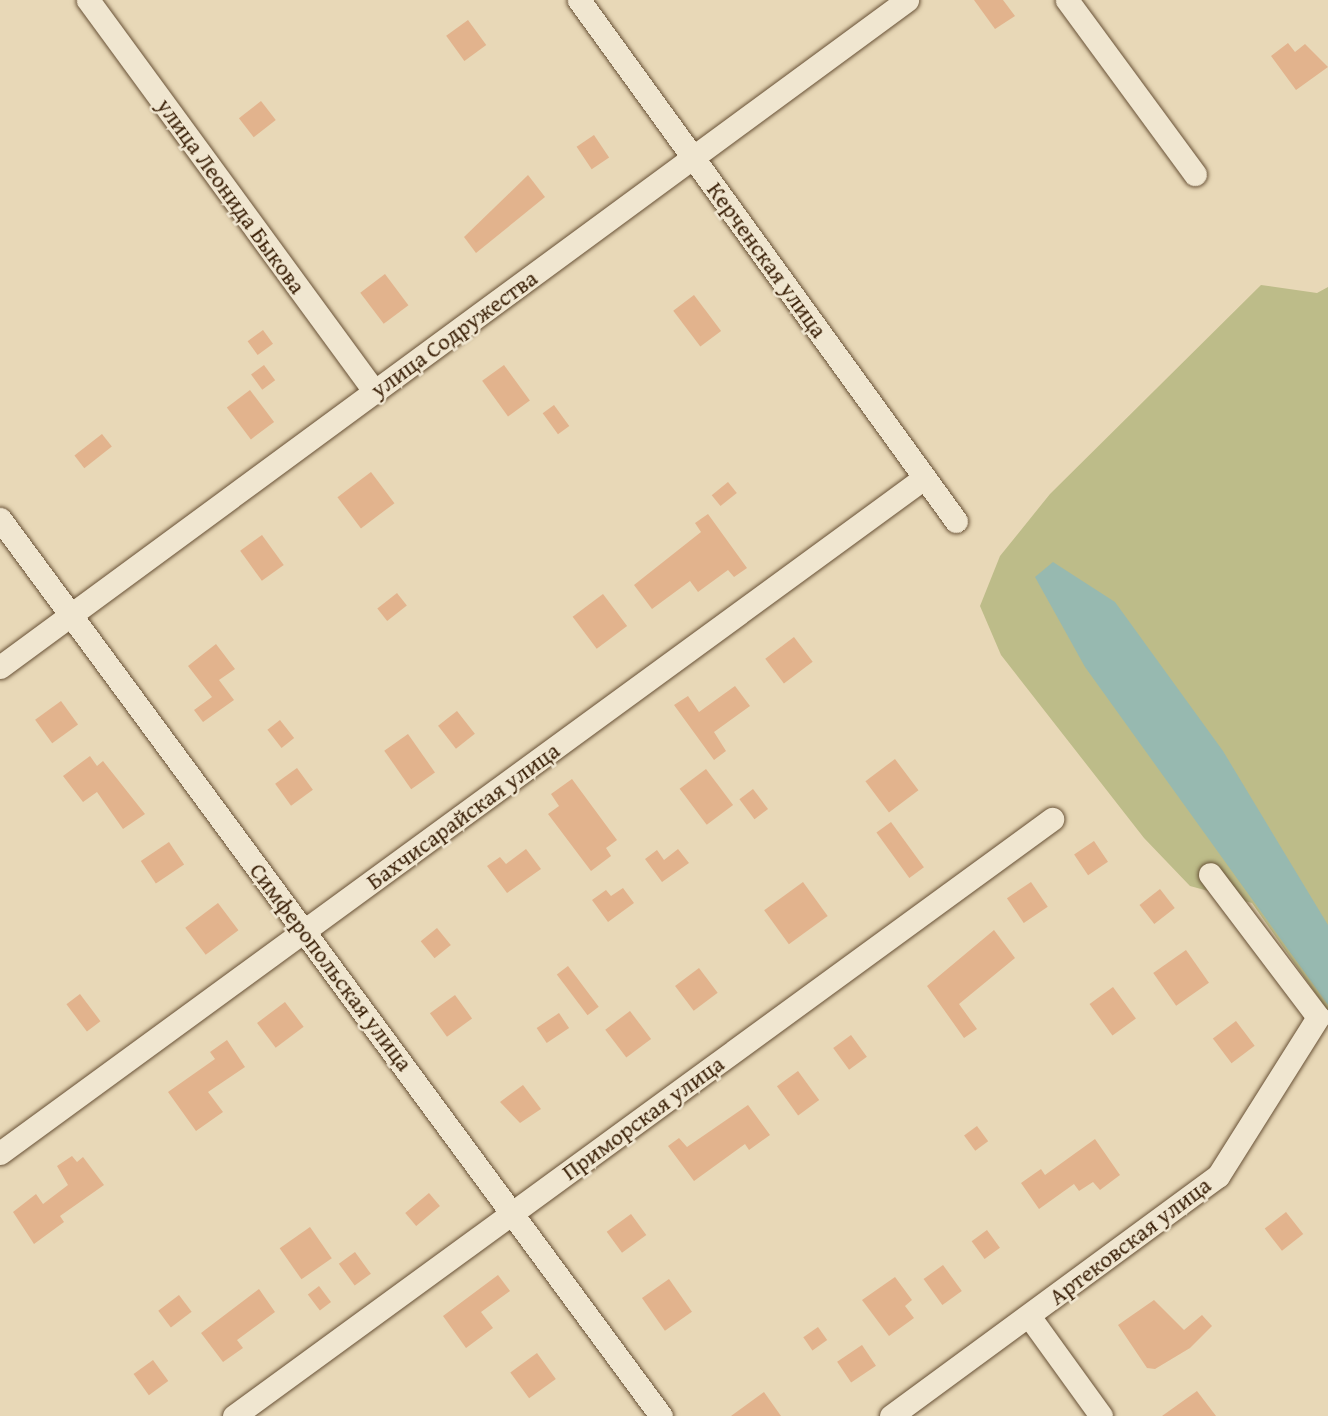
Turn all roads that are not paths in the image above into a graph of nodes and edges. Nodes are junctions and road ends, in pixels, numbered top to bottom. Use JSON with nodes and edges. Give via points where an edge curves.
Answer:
{"nodes":[{"id":1,"x":88,"y":0,"type":"edge"},
{"id":2,"x":579,"y":0,"type":"edge"},
{"id":3,"x":907,"y":0,"type":"edge"},
{"id":4,"x":1068,"y":0,"type":"edge"},
{"id":5,"x":694,"y":158,"type":"junction"},
{"id":6,"x":1195,"y":174,"type":"dead end"},
{"id":7,"x":375,"y":392,"type":"junction"},
{"id":8,"x":924,"y":478,"type":"junction"},
{"id":9,"x":0,"y":519,"type":"edge"},
{"id":10,"x":956,"y":521,"type":"dead end"},
{"id":11,"x":71,"y":614,"type":"junction"},
{"id":12,"x":0,"y":667,"type":"edge"},
{"id":13,"x":1052,"y":820,"type":"dead end"},
{"id":14,"x":1210,"y":874,"type":"dead end"},
{"id":15,"x":304,"y":933,"type":"junction"},
{"id":16,"x":0,"y":1153,"type":"edge"},
{"id":17,"x":513,"y":1212,"type":"junction"},
{"id":18,"x":1029,"y":1316,"type":"junction"},
{"id":19,"x":234,"y":1416,"type":"edge"},
{"id":20,"x":661,"y":1416,"type":"edge"},
{"id":21,"x":891,"y":1416,"type":"edge"},
{"id":22,"x":1101,"y":1416,"type":"edge"}],
"edges":[{"from":1,"to":7,"type":"street","name":"улица Леонида Быкова"},
{"from":2,"to":5,"type":"street","name":"Керченская улица"},
{"from":3,"to":5,"type":"street","name":"улица Содружества"},
{"from":4,"to":6,"type":"street"},
{"from":5,"to":7,"type":"street","name":"улица Содружества"},
{"from":5,"to":8,"type":"street","name":"Керченская улица"},
{"from":7,"to":11,"type":"street","name":"улица Содружества"},
{"from":8,"to":10,"type":"street","name":"Керченская улица"},
{"from":8,"to":15,"type":"street","name":"Бахчисарайская улица"},
{"from":9,"to":11,"type":"street","name":"Симферопольская улица"},
{"from":11,"to":12,"type":"street","name":"улица Содружества"},
{"from":11,"to":15,"type":"street","name":"Симферопольская улица"},
{"from":13,"to":17,"type":"street","name":"Приморская улица"},
{"from":14,"to":18,"type":"street","name":"Артековская улица","via":[[1318,1017],[1218,1176]]},
{"from":15,"to":16,"type":"street","name":"Бахчисарайская улица"},
{"from":15,"to":17,"type":"street","name":"Симферопольская улица"},
{"from":17,"to":19,"type":"street","name":"Приморская улица"},
{"from":17,"to":20,"type":"street","name":"Симферопольская улица"},
{"from":18,"to":21,"type":"street","name":"Артековская улица"},
{"from":18,"to":22,"type":"street"}]}
